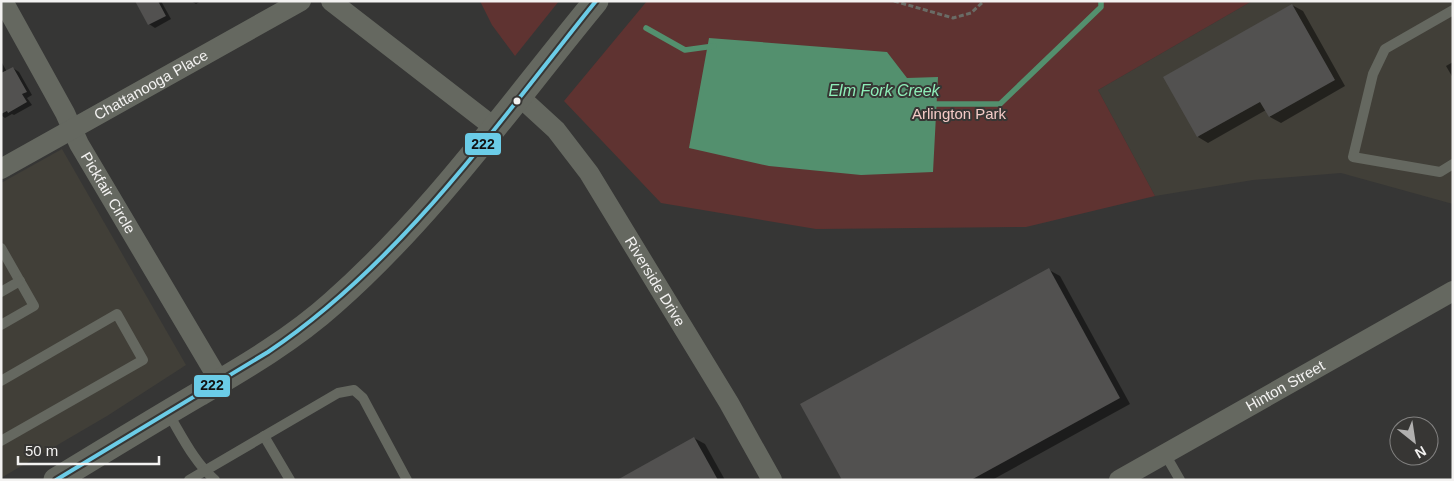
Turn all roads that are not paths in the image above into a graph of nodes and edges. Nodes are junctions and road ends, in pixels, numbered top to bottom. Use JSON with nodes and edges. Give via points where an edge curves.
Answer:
{"nodes":[{"id":1,"x":3,"y":1,"type":"edge"},
{"id":2,"x":301,"y":1,"type":"edge"},
{"id":3,"x":331,"y":1,"type":"edge"},
{"id":4,"x":596,"y":1,"type":"edge"},
{"id":5,"x":1453,"y":10,"type":"edge"},
{"id":6,"x":520,"y":97,"type":"junction"},
{"id":7,"x":495,"y":128,"type":"junction"},
{"id":8,"x":72,"y":129,"type":"junction"},
{"id":9,"x":1453,"y":164,"type":"edge"},
{"id":10,"x":1,"y":169,"type":"edge"},
{"id":11,"x":2,"y":252,"type":"edge"},
{"id":12,"x":20,"y":281,"type":"junction"},
{"id":13,"x":1,"y":292,"type":"edge"},
{"id":14,"x":1453,"y":292,"type":"edge"},
{"id":15,"x":1,"y":325,"type":"edge"},
{"id":16,"x":1,"y":381,"type":"edge"},
{"id":17,"x":220,"y":382,"type":"junction"},
{"id":18,"x":168,"y":412,"type":"junction"},
{"id":19,"x":264,"y":436,"type":"junction"},
{"id":20,"x":1,"y":442,"type":"edge"},
{"id":21,"x":1165,"y":454,"type":"junction"},
{"id":22,"x":204,"y":471,"type":"junction"},
{"id":23,"x":56,"y":480,"type":"edge"},
{"id":24,"x":190,"y":480,"type":"edge"},
{"id":25,"x":215,"y":480,"type":"edge"},
{"id":26,"x":290,"y":480,"type":"edge"},
{"id":27,"x":407,"y":480,"type":"edge"},
{"id":28,"x":772,"y":480,"type":"edge"},
{"id":29,"x":1119,"y":480,"type":"edge"},
{"id":30,"x":1180,"y":480,"type":"edge"}],
"edges":[{"from":1,"to":8,"type":"street","name":"Pickfair Circle"},
{"from":2,"to":8,"type":"street","name":"Chattanooga Place"},
{"from":3,"to":7,"type":"street"},
{"from":4,"to":6,"type":"street"},
{"from":5,"to":9,"type":"lane","via":[[1385,49],[1373,74],[1353,157],[1440,172]]},
{"from":6,"to":7,"type":"street"},
{"from":6,"to":28,"type":"street","name":"Riverside Drive","via":[[556,130],[589,173],[729,402]]},
{"from":7,"to":17,"type":"street","via":[[413,225],[332,304]]},
{"from":8,"to":10,"type":"street","name":"Chattanooga Place"},
{"from":8,"to":17,"type":"street","name":"Pickfair Circle"},
{"from":11,"to":12,"type":"lane"},
{"from":12,"to":13,"type":"lane"},
{"from":12,"to":15,"type":"lane","via":[[34,306]]},
{"from":14,"to":21,"type":"street","name":"Hinton Street"},
{"from":16,"to":20,"type":"lane","via":[[117,314],[143,360]]},
{"from":17,"to":18,"type":"street"},
{"from":18,"to":22,"type":"lane"},
{"from":18,"to":23,"type":"street"},
{"from":19,"to":22,"type":"lane"},
{"from":19,"to":26,"type":"lane"},
{"from":19,"to":27,"type":"lane","via":[[338,393],[354,390],[363,398]]},
{"from":21,"to":29,"type":"street","name":"Hinton Street"},
{"from":21,"to":30,"type":"lane"},
{"from":22,"to":24,"type":"lane"},
{"from":22,"to":25,"type":"lane"}]}
